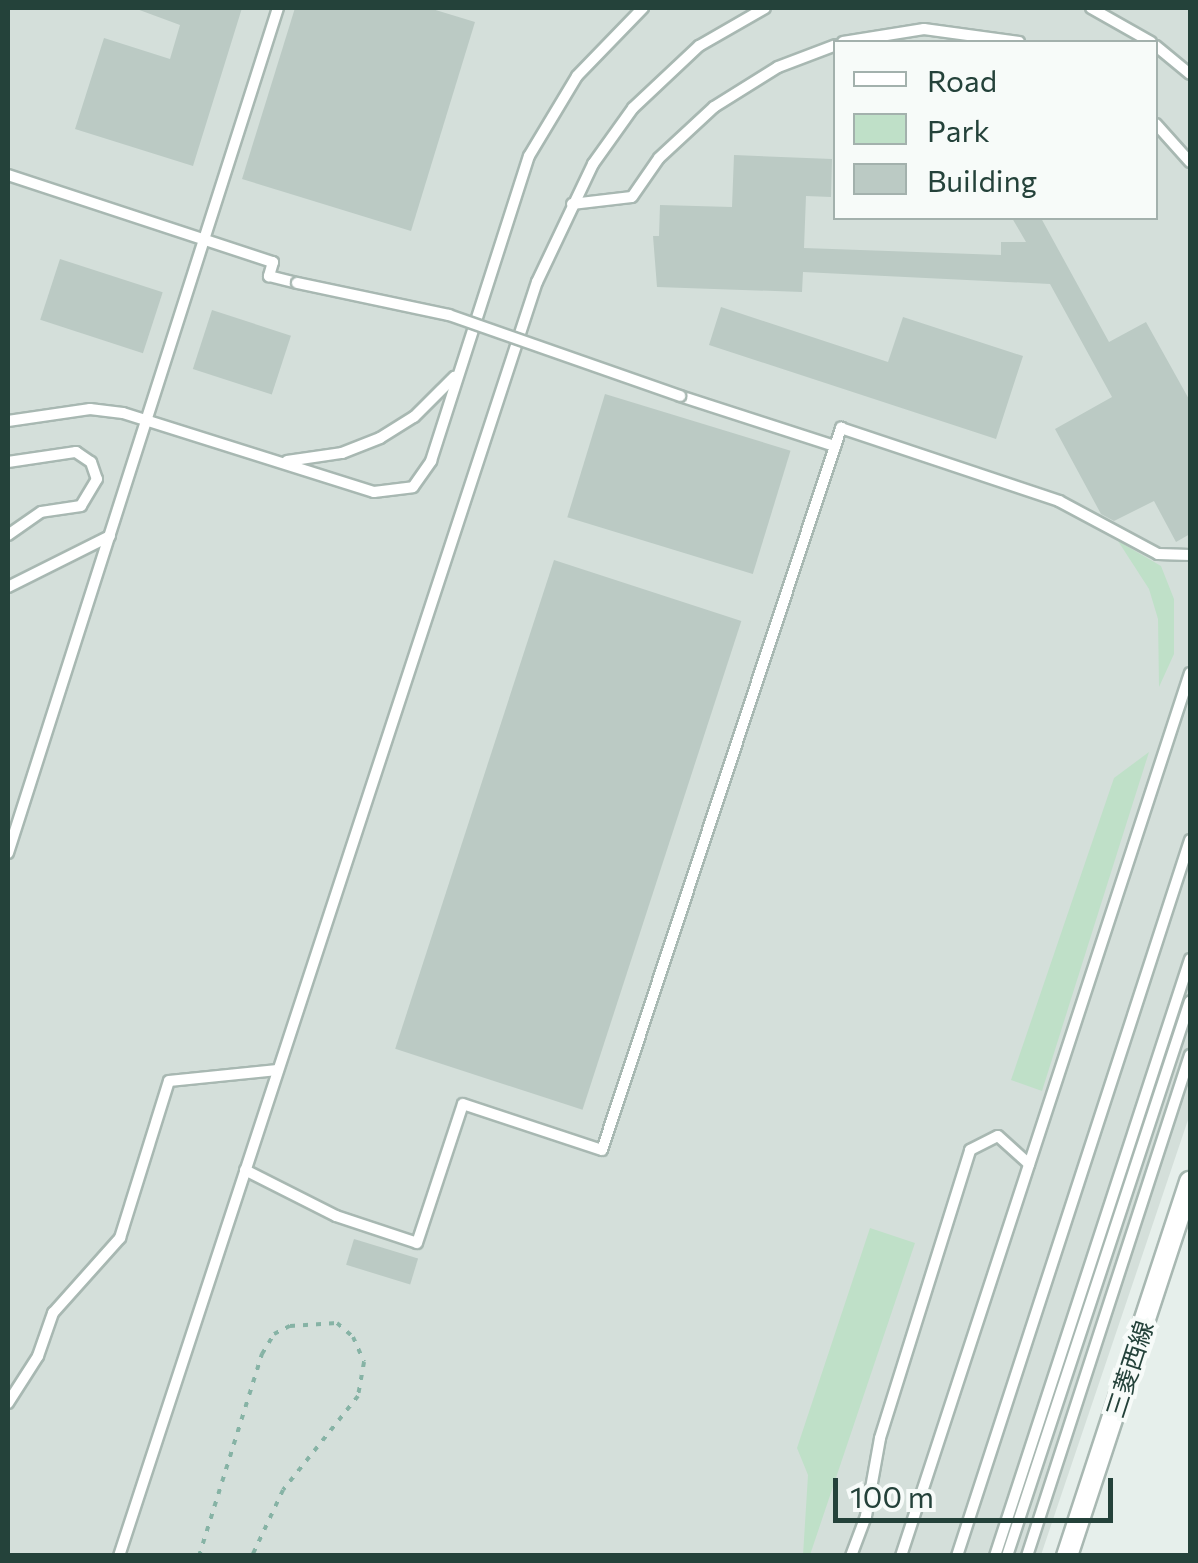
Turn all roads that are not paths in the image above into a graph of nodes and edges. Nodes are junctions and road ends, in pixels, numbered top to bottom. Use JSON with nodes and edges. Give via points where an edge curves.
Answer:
{"nodes":[{"id":1,"x":278,"y":8,"type":"edge"},
{"id":2,"x":644,"y":8,"type":"edge"},
{"id":3,"x":765,"y":8,"type":"edge"},
{"id":4,"x":1091,"y":8,"type":"edge"},
{"id":5,"x":855,"y":40,"type":"edge"},
{"id":6,"x":1005,"y":40,"type":"edge"},
{"id":7,"x":1146,"y":40,"type":"edge"},
{"id":8,"x":833,"y":45,"type":"edge"},
{"id":9,"x":1158,"y":48,"type":"edge"},
{"id":10,"x":1190,"y":74,"type":"edge"},
{"id":11,"x":1158,"y":126,"type":"edge"},
{"id":12,"x":1190,"y":162,"type":"edge"},
{"id":13,"x":8,"y":175,"type":"edge"},
{"id":14,"x":572,"y":204,"type":"junction"},
{"id":15,"x":205,"y":240,"type":"junction"},
{"id":16,"x":457,"y":373,"type":"junction"},
{"id":17,"x":146,"y":418,"type":"junction"},
{"id":18,"x":8,"y":421,"type":"edge"},
{"id":19,"x":835,"y":446,"type":"junction"},
{"id":20,"x":282,"y":461,"type":"junction"},
{"id":21,"x":8,"y":462,"type":"edge"},
{"id":22,"x":8,"y":535,"type":"edge"},
{"id":23,"x":110,"y":536,"type":"junction"},
{"id":24,"x":1190,"y":554,"type":"edge"},
{"id":25,"x":8,"y":587,"type":"edge"},
{"id":26,"x":1190,"y":673,"type":"edge"},
{"id":27,"x":1190,"y":840,"type":"edge"},
{"id":28,"x":8,"y":853,"type":"edge"},
{"id":29,"x":1190,"y":959,"type":"edge"},
{"id":30,"x":1190,"y":1001,"type":"edge"},
{"id":31,"x":1190,"y":1054,"type":"edge"},
{"id":32,"x":277,"y":1070,"type":"junction"},
{"id":33,"x":1029,"y":1164,"type":"junction"},
{"id":34,"x":244,"y":1170,"type":"junction"},
{"id":35,"x":1190,"y":1182,"type":"edge"},
{"id":36,"x":1182,"y":1237,"type":"edge"},
{"id":37,"x":8,"y":1404,"type":"edge"},
{"id":38,"x":118,"y":1556,"type":"edge"},
{"id":39,"x":851,"y":1556,"type":"edge"},
{"id":40,"x":901,"y":1556,"type":"edge"},
{"id":41,"x":956,"y":1556,"type":"edge"},
{"id":42,"x":995,"y":1556,"type":"edge"},
{"id":43,"x":1007,"y":1556,"type":"edge"},
{"id":44,"x":1027,"y":1556,"type":"edge"},
{"id":45,"x":1067,"y":1556,"type":"edge"}],
"edges":[{"from":1,"to":15,"type":"lane"},
{"from":2,"to":16,"type":"lane","via":[[592,58],[540,135]]},
{"from":3,"to":14,"type":"lane","via":[[700,46],[648,91],[605,144]]},
{"from":4,"to":7,"type":"lane"},
{"from":5,"to":6,"type":"lane","via":[[924,29]]},
{"from":8,"to":14,"type":"lane","via":[[724,99],[676,140],[632,197]]},
{"from":9,"to":10,"type":"lane"},
{"from":11,"to":12,"type":"lane"},
{"from":13,"to":15,"type":"lane"},
{"from":14,"to":32,"type":"lane","via":[[507,362]]},
{"from":15,"to":17,"type":"lane"},
{"from":15,"to":19,"type":"lane","bridge":true,"via":[[273,262],[269,276],[449,315]]},
{"from":16,"to":20,"type":"lane","via":[[430,404],[380,438],[322,458]]},
{"from":16,"to":20,"type":"lane","via":[[428,468],[406,490],[374,492]]},
{"from":17,"to":18,"type":"lane","via":[[90,409]]},
{"from":17,"to":20,"type":"lane"},
{"from":17,"to":23,"type":"lane"},
{"from":19,"to":24,"type":"lane","via":[[841,428],[1059,501],[1158,554]]},
{"from":19,"to":34,"type":"lane","via":[[602,1150],[463,1104],[417,1243],[336,1216]]},
{"from":21,"to":22,"type":"lane","via":[[76,452],[91,462],[97,479],[81,506],[41,512]]},
{"from":23,"to":25,"type":"lane"},
{"from":23,"to":28,"type":"lane"},
{"from":26,"to":33,"type":"lane"},
{"from":27,"to":41,"type":"lane"},
{"from":29,"to":42,"type":"lane"},
{"from":30,"to":43,"type":"lane"},
{"from":31,"to":44,"type":"lane"},
{"from":32,"to":34,"type":"lane"},
{"from":32,"to":37,"type":"lane","via":[[167,1083],[120,1238],[53,1313],[38,1356]]},
{"from":33,"to":39,"type":"lane","via":[[998,1136],[970,1150],[880,1438],[866,1516]]},
{"from":33,"to":40,"type":"lane"},
{"from":34,"to":38,"type":"lane"},
{"from":35,"to":36,"type":"street","name":"三菱西線"},
{"from":36,"to":45,"type":"street","name":"三菱西線"}]}
